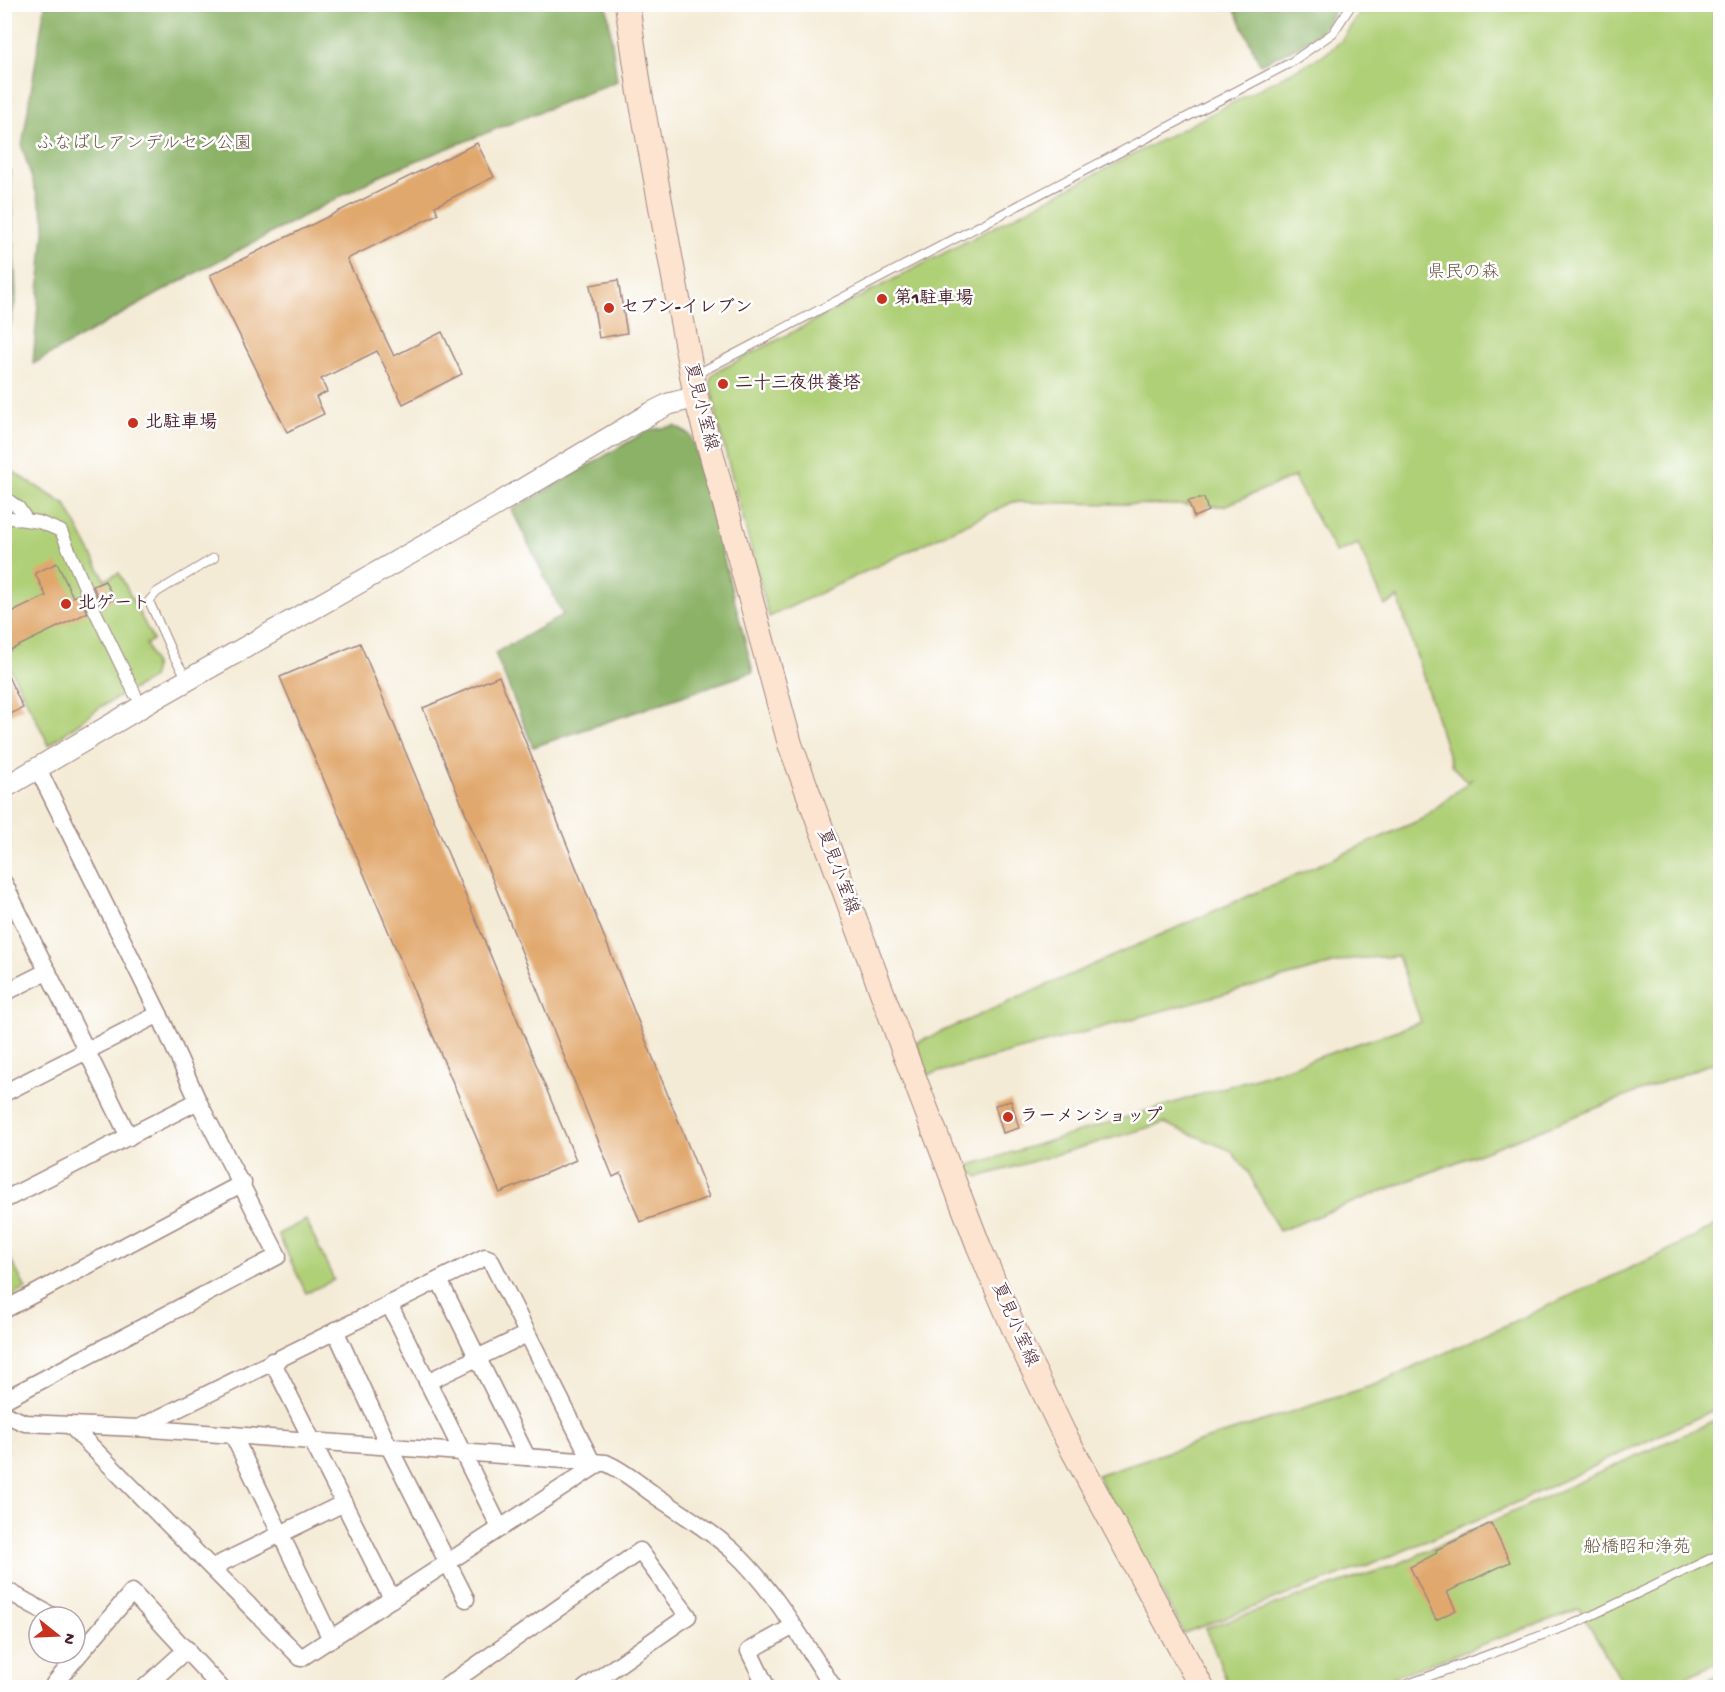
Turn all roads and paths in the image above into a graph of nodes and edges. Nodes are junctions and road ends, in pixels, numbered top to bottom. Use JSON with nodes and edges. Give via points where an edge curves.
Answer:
{"nodes":[{"id":1,"x":627,"y":4,"type":"edge"},
{"id":2,"x":1352,"y":4,"type":"edge"},
{"id":3,"x":694,"y":387,"type":"junction"},
{"id":4,"x":4,"y":496,"type":"edge"},
{"id":5,"x":4,"y":517,"type":"edge"},
{"id":6,"x":27,"y":520,"type":"junction"},
{"id":7,"x":214,"y":558,"type":"dead end"},
{"id":8,"x":188,"y":680,"type":"junction"},
{"id":9,"x":135,"y":694,"type":"dead end"},
{"id":10,"x":38,"y":769,"type":"junction"},
{"id":11,"x":4,"y":788,"type":"edge"},
{"id":12,"x":4,"y":883,"type":"edge"},
{"id":13,"x":48,"y":971,"type":"junction"},
{"id":14,"x":4,"y":993,"type":"edge"},
{"id":15,"x":159,"y":1014,"type":"junction"},
{"id":16,"x":87,"y":1051,"type":"junction"},
{"id":17,"x":4,"y":1093,"type":"edge"},
{"id":18,"x":198,"y":1101,"type":"junction"},
{"id":19,"x":129,"y":1137,"type":"junction"},
{"id":20,"x":243,"y":1183,"type":"junction"},
{"id":21,"x":4,"y":1200,"type":"edge"},
{"id":22,"x":439,"y":1280,"type":"junction"},
{"id":23,"x":389,"y":1304,"type":"junction"},
{"id":24,"x":4,"y":1310,"type":"edge"},
{"id":25,"x":335,"y":1330,"type":"junction"},
{"id":26,"x":527,"y":1334,"type":"junction"},
{"id":27,"x":477,"y":1357,"type":"junction"},
{"id":28,"x":272,"y":1361,"type":"junction"},
{"id":29,"x":427,"y":1382,"type":"junction"},
{"id":30,"x":4,"y":1400,"type":"edge"},
{"id":31,"x":4,"y":1414,"type":"edge"},
{"id":32,"x":70,"y":1425,"type":"junction"},
{"id":33,"x":138,"y":1428,"type":"junction"},
{"id":34,"x":233,"y":1435,"type":"junction"},
{"id":35,"x":314,"y":1441,"type":"junction"},
{"id":36,"x":389,"y":1447,"type":"junction"},
{"id":37,"x":461,"y":1452,"type":"junction"},
{"id":38,"x":527,"y":1457,"type":"junction"},
{"id":39,"x":596,"y":1463,"type":"junction"},
{"id":40,"x":344,"y":1503,"type":"junction"},
{"id":41,"x":500,"y":1528,"type":"junction"},
{"id":42,"x":280,"y":1533,"type":"junction"},
{"id":43,"x":1720,"y":1554,"type":"edge"},
{"id":44,"x":448,"y":1562,"type":"junction"},
{"id":45,"x":213,"y":1568,"type":"junction"},
{"id":46,"x":4,"y":1589,"type":"edge"},
{"id":47,"x":392,"y":1599,"type":"junction"},
{"id":48,"x":466,"y":1599,"type":"dead end"},
{"id":49,"x":33,"y":1605,"type":"edge"},
{"id":50,"x":792,"y":1627,"type":"junction"},
{"id":51,"x":87,"y":1634,"type":"edge"},
{"id":52,"x":331,"y":1638,"type":"junction"},
{"id":53,"x":187,"y":1649,"type":"junction"},
{"id":54,"x":65,"y":1665,"type":"edge"},
{"id":55,"x":58,"y":1688,"type":"edge"},
{"id":56,"x":144,"y":1688,"type":"edge"},
{"id":57,"x":221,"y":1688,"type":"edge"},
{"id":58,"x":444,"y":1688,"type":"edge"},
{"id":59,"x":585,"y":1688,"type":"edge"},
{"id":60,"x":767,"y":1688,"type":"edge"},
{"id":61,"x":834,"y":1688,"type":"edge"},
{"id":62,"x":1202,"y":1688,"type":"edge"},
{"id":63,"x":1398,"y":1688,"type":"edge"}],
"edges":[{"from":1,"to":3,"type":"main road","name":"夏見小室線"},
{"from":2,"to":3,"type":"lane","via":[[1333,33],[1290,63]]},
{"from":3,"to":8,"type":"street","via":[[474,518]]},
{"from":3,"to":62,"type":"main road","name":"夏見小室線","via":[[790,744],[980,1247],[1063,1432]]},
{"from":4,"to":6,"type":"street"},
{"from":5,"to":6,"type":"street"},
{"from":6,"to":9,"type":"street","via":[[61,531]]},
{"from":7,"to":8,"type":"lane","via":[[157,592],[150,601],[173,656]]},
{"from":8,"to":10,"type":"street"},
{"from":10,"to":11,"type":"street"},
{"from":10,"to":15,"type":"street"},
{"from":12,"to":13,"type":"street"},
{"from":13,"to":14,"type":"street"},
{"from":13,"to":16,"type":"street"},
{"from":15,"to":16,"type":"street"},
{"from":15,"to":18,"type":"street"},
{"from":16,"to":17,"type":"street"},
{"from":16,"to":19,"type":"street"},
{"from":18,"to":19,"type":"street"},
{"from":18,"to":20,"type":"street"},
{"from":19,"to":21,"type":"street"},
{"from":20,"to":24,"type":"street"},
{"from":20,"to":30,"type":"street","via":[[278,1256]]},
{"from":22,"to":23,"type":"street"},
{"from":22,"to":26,"type":"street","via":[[485,1257],[490,1259]]},
{"from":22,"to":27,"type":"street"},
{"from":23,"to":25,"type":"street"},
{"from":23,"to":29,"type":"street"},
{"from":25,"to":28,"type":"street"},
{"from":25,"to":36,"type":"street"},
{"from":26,"to":27,"type":"street"},
{"from":26,"to":39,"type":"street"},
{"from":27,"to":29,"type":"street"},
{"from":27,"to":38,"type":"street"},
{"from":28,"to":33,"type":"street"},
{"from":28,"to":35,"type":"street"},
{"from":29,"to":37,"type":"street"},
{"from":31,"to":32,"type":"street","via":[[25,1423]]},
{"from":32,"to":33,"type":"street"},
{"from":32,"to":45,"type":"street"},
{"from":33,"to":34,"type":"street"},
{"from":34,"to":35,"type":"street"},
{"from":34,"to":42,"type":"street"},
{"from":35,"to":36,"type":"street"},
{"from":35,"to":40,"type":"street"},
{"from":36,"to":37,"type":"street"},
{"from":36,"to":44,"type":"street"},
{"from":37,"to":38,"type":"street"},
{"from":37,"to":41,"type":"street"},
{"from":38,"to":39,"type":"street"},
{"from":39,"to":41,"type":"street"},
{"from":39,"to":50,"type":"street","via":[[620,1468],[718,1538],[756,1575]]},
{"from":40,"to":42,"type":"street"},
{"from":40,"to":47,"type":"street"},
{"from":41,"to":44,"type":"street"},
{"from":42,"to":45,"type":"street"},
{"from":42,"to":52,"type":"street"},
{"from":43,"to":63,"type":"lane","via":[[1578,1622]]},
{"from":44,"to":47,"type":"street"},
{"from":44,"to":48,"type":"street"},
{"from":45,"to":52,"type":"street","via":[[301,1658]]},
{"from":46,"to":49,"type":"street"},
{"from":47,"to":52,"type":"street"},
{"from":50,"to":60,"type":"street","via":[[748,1651]]},
{"from":50,"to":61,"type":"street"},
{"from":51,"to":53,"type":"street","via":[[132,1592]]},
{"from":53,"to":56,"type":"street"},
{"from":53,"to":57,"type":"street"},
{"from":54,"to":55,"type":"street","via":[[54,1684]]},
{"from":58,"to":59,"type":"street","via":[[639,1551],[688,1616]]}]}
